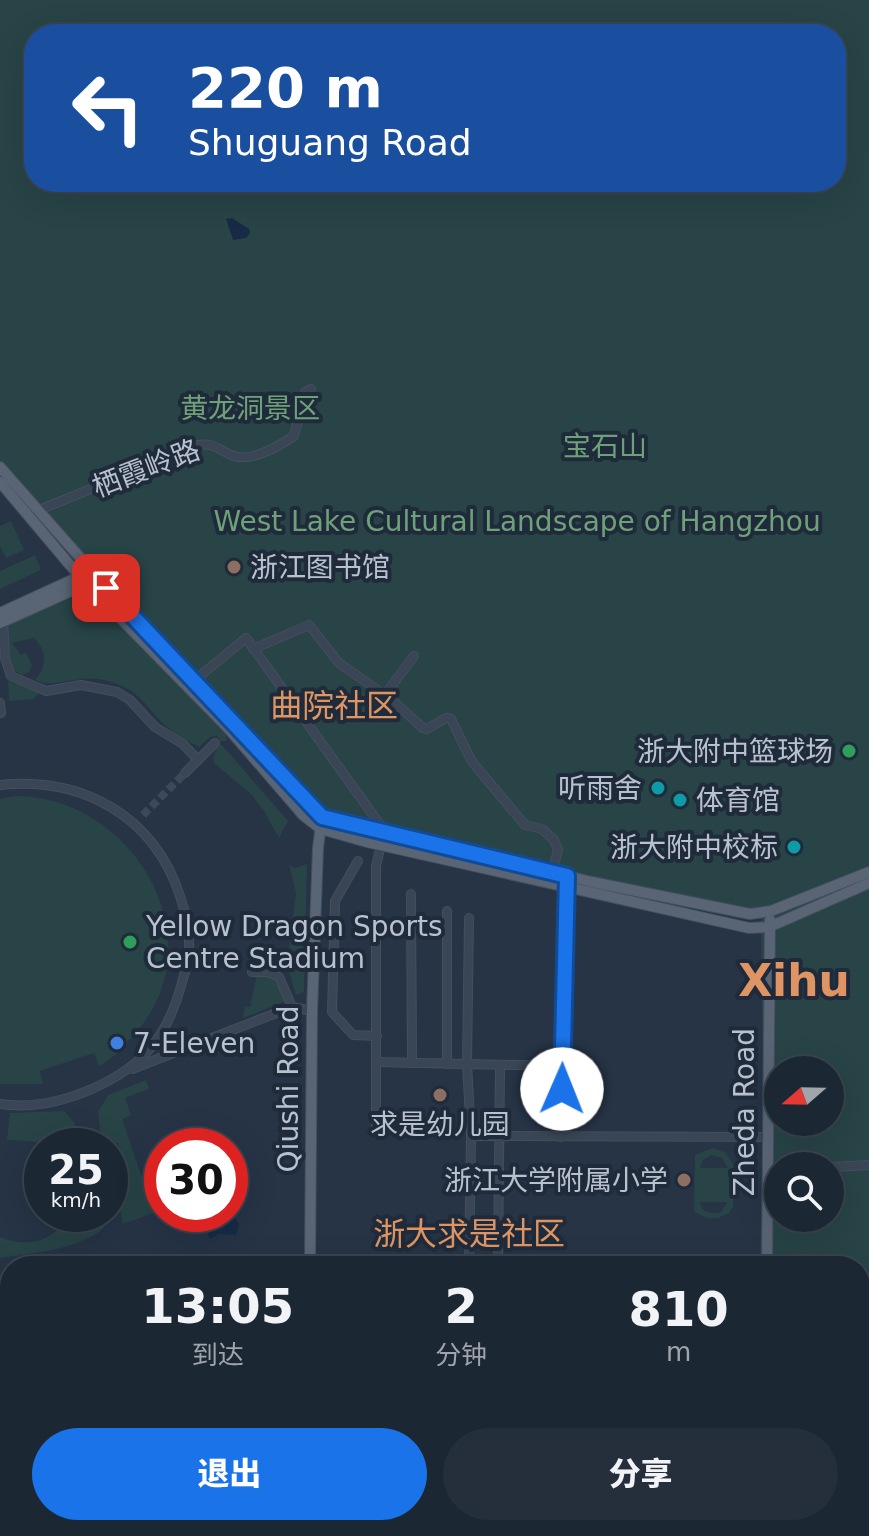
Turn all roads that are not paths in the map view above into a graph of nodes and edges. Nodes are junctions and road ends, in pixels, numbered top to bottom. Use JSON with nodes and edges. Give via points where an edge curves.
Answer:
{"nodes":[{"id":1,"x":311,"y":389,"type":"dead end"},
{"id":2,"x":0,"y":467,"type":"edge"},
{"id":3,"x":2,"y":488,"type":"edge"},
{"id":4,"x":37,"y":511,"type":"junction"},
{"id":5,"x":86,"y":576,"type":"junction"},
{"id":6,"x":1,"y":621,"type":"edge"},
{"id":7,"x":253,"y":649,"type":"junction"},
{"id":8,"x":414,"y":656,"type":"dead end"},
{"id":9,"x":195,"y":680,"type":"junction"},
{"id":10,"x":384,"y":696,"type":"junction"},
{"id":11,"x":0,"y":703,"type":"edge"},
{"id":12,"x":1,"y":713,"type":"edge"},
{"id":13,"x":215,"y":743,"type":"dead end"},
{"id":14,"x":198,"y":760,"type":"junction"},
{"id":15,"x":185,"y":773,"type":"tunnel mouth"},
{"id":16,"x":0,"y":785,"type":"edge"},
{"id":17,"x":143,"y":815,"type":"tunnel mouth"},
{"id":18,"x":135,"y":823,"type":"junction"},
{"id":19,"x":322,"y":823,"type":"junction"},
{"id":20,"x":386,"y":834,"type":"junction"},
{"id":21,"x":381,"y":845,"type":"junction"},
{"id":22,"x":358,"y":861,"type":"dead end"},
{"id":23,"x":552,"y":872,"type":"junction"},
{"id":24,"x":869,"y":872,"type":"edge"},
{"id":25,"x":566,"y":881,"type":"junction"},
{"id":26,"x":869,"y":883,"type":"edge"},
{"id":27,"x":411,"y":894,"type":"dead end"},
{"id":28,"x":447,"y":911,"type":"dead end"},
{"id":29,"x":771,"y":911,"type":"junction"},
{"id":30,"x":469,"y":918,"type":"dead end"},
{"id":31,"x":769,"y":927,"type":"junction"},
{"id":32,"x":252,"y":972,"type":"dead end"},
{"id":33,"x":292,"y":1007,"type":"junction"},
{"id":34,"x":312,"y":1011,"type":"junction"},
{"id":35,"x":377,"y":1036,"type":"junction"},
{"id":36,"x":376,"y":1062,"type":"junction"},
{"id":37,"x":412,"y":1063,"type":"junction"},
{"id":38,"x":447,"y":1064,"type":"junction"},
{"id":39,"x":467,"y":1064,"type":"junction"},
{"id":40,"x":500,"y":1065,"type":"junction"},
{"id":41,"x":562,"y":1066,"type":"junction"},
{"id":42,"x":127,"y":1071,"type":"junction"},
{"id":43,"x":0,"y":1104,"type":"edge"},
{"id":44,"x":376,"y":1131,"type":"dead end"},
{"id":45,"x":471,"y":1136,"type":"junction"},
{"id":46,"x":500,"y":1137,"type":"junction"},
{"id":47,"x":561,"y":1137,"type":"junction"},
{"id":48,"x":768,"y":1137,"type":"junction"},
{"id":49,"x":770,"y":1152,"type":"edge"},
{"id":50,"x":869,"y":1165,"type":"edge"},
{"id":51,"x":844,"y":1166,"type":"edge"},
{"id":52,"x":769,"y":1232,"type":"edge"},
{"id":53,"x":310,"y":1256,"type":"edge"},
{"id":54,"x":469,"y":1256,"type":"edge"},
{"id":55,"x":498,"y":1256,"type":"edge"},
{"id":56,"x":768,"y":1256,"type":"edge"}],
"edges":[{"from":1,"to":4,"type":"street","name":"栖霞岭路","via":[[305,392],[294,436],[256,455],[242,458],[208,443],[198,445]]},
{"from":2,"to":4,"type":"main road"},
{"from":3,"to":5,"type":"main road"},
{"from":4,"to":5,"type":"main road"},
{"from":5,"to":6,"type":"main road"},
{"from":5,"to":9,"type":"main road"},
{"from":5,"to":19,"type":"main road","via":[[303,815]]},
{"from":6,"to":14,"type":"street","via":[[11,676],[46,691],[81,685],[117,692]]},
{"from":7,"to":9,"type":"street","via":[[246,638]]},
{"from":7,"to":10,"type":"street","via":[[309,625],[339,663]]},
{"from":7,"to":20,"type":"street"},
{"from":8,"to":10,"type":"street"},
{"from":9,"to":19,"type":"main road"},
{"from":10,"to":23,"type":"street","via":[[423,728],[451,719],[471,760],[525,825],[542,829],[554,840],[558,850]]},
{"from":11,"to":12,"type":"street"},
{"from":13,"to":14,"type":"street"},
{"from":14,"to":15,"type":"street"},
{"from":16,"to":18,"type":"street","via":[[46,784],[73,790],[101,800]]},
{"from":17,"to":18,"type":"street"},
{"from":18,"to":42,"type":"street","via":[[176,883],[189,951],[175,1007],[159,1040]]},
{"from":19,"to":20,"type":"main road"},
{"from":19,"to":21,"type":"main road"},
{"from":19,"to":34,"type":"main road","name":"Qiushi Road"},
{"from":20,"to":23,"type":"main road"},
{"from":21,"to":25,"type":"main road"},
{"from":21,"to":35,"type":"street","via":[[376,866]]},
{"from":22,"to":35,"type":"street","via":[[335,901],[332,1012],[353,1035]]},
{"from":23,"to":25,"type":"main road"},
{"from":24,"to":29,"type":"main road"},
{"from":25,"to":29,"type":"main road","via":[[750,914]]},
{"from":25,"to":31,"type":"main road","via":[[749,928]]},
{"from":25,"to":41,"type":"street"},
{"from":26,"to":31,"type":"main road"},
{"from":27,"to":37,"type":"street"},
{"from":28,"to":38,"type":"street"},
{"from":29,"to":31,"type":"main road","name":"Zheda Road"},
{"from":30,"to":39,"type":"street"},
{"from":31,"to":48,"type":"main road","name":"Zheda Road"},
{"from":32,"to":33,"type":"street","via":[[274,974]]},
{"from":33,"to":34,"type":"street"},
{"from":33,"to":42,"type":"street"},
{"from":34,"to":53,"type":"main road","name":"Qiushi Road"},
{"from":35,"to":36,"type":"street"},
{"from":36,"to":37,"type":"street"},
{"from":36,"to":44,"type":"street"},
{"from":37,"to":38,"type":"street"},
{"from":38,"to":39,"type":"street"},
{"from":39,"to":40,"type":"street"},
{"from":39,"to":45,"type":"street"},
{"from":40,"to":41,"type":"street"},
{"from":40,"to":46,"type":"street"},
{"from":41,"to":47,"type":"street"},
{"from":42,"to":43,"type":"street","via":[[72,1098]]},
{"from":45,"to":46,"type":"street"},
{"from":45,"to":54,"type":"street"},
{"from":46,"to":47,"type":"street"},
{"from":46,"to":55,"type":"street"},
{"from":47,"to":48,"type":"street"},
{"from":48,"to":49,"type":"main road","name":"Zheda Road"},
{"from":50,"to":51,"type":"street"},
{"from":52,"to":56,"type":"main road","name":"Zheda Road"}]}
